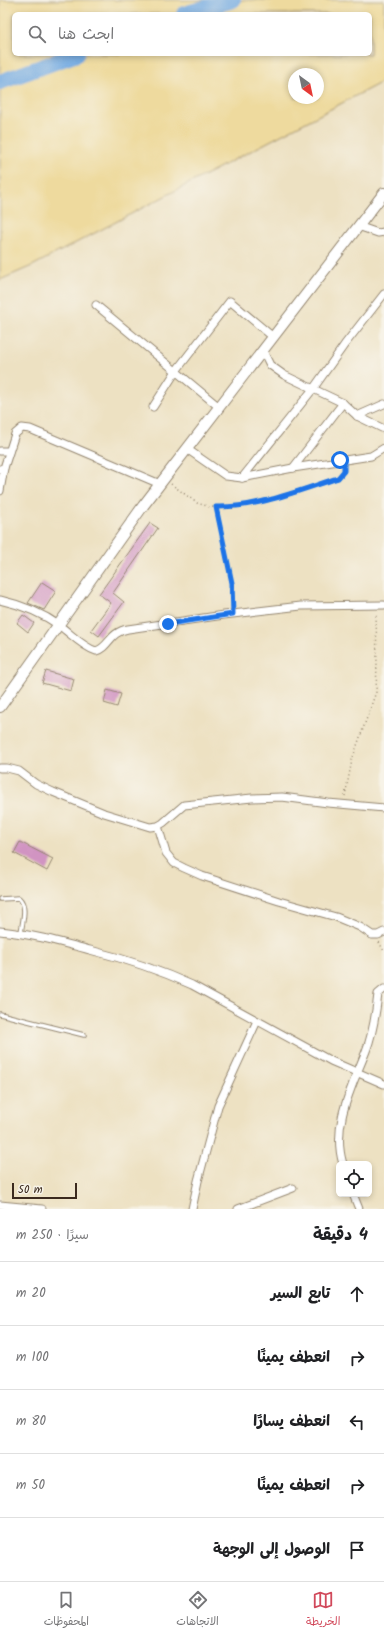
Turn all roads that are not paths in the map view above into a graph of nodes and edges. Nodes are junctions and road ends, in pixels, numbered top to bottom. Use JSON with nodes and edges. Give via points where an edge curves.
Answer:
{"nodes":[{"id":1,"x":384,"y":193,"type":"edge"},
{"id":2,"x":358,"y":226,"type":"junction"},
{"id":3,"x":384,"y":232,"type":"edge"},
{"id":4,"x":384,"y":297,"type":"edge"},
{"id":5,"x":96,"y":305,"type":"dead end"},
{"id":6,"x":273,"y":337,"type":"junction"},
{"id":7,"x":262,"y":351,"type":"junction"},
{"id":8,"x":176,"y":371,"type":"junction"},
{"id":9,"x":313,"y":390,"type":"junction"},
{"id":10,"x":343,"y":403,"type":"junction"},
{"id":11,"x":384,"y":404,"type":"edge"},
{"id":12,"x":153,"y":407,"type":"dead end"},
{"id":13,"x":219,"y":407,"type":"junction"},
{"id":14,"x":358,"y":416,"type":"junction"},
{"id":15,"x":384,"y":429,"type":"edge"},
{"id":16,"x":384,"y":448,"type":"edge"},
{"id":17,"x":187,"y":449,"type":"junction"},
{"id":18,"x":0,"y":451,"type":"edge"},
{"id":19,"x":9,"y":451,"type":"junction"},
{"id":20,"x":2,"y":468,"type":"edge"},
{"id":21,"x":293,"y":468,"type":"junction"},
{"id":22,"x":242,"y":478,"type":"junction"},
{"id":23,"x":162,"y":482,"type":"junction"},
{"id":24,"x":0,"y":491,"type":"edge"},
{"id":25,"x":0,"y":600,"type":"edge"},
{"id":26,"x":384,"y":605,"type":"edge"},
{"id":27,"x":58,"y":625,"type":"junction"},
{"id":28,"x":0,"y":707,"type":"edge"},
{"id":29,"x":0,"y":768,"type":"edge"},
{"id":30,"x":384,"y":808,"type":"edge"},
{"id":31,"x":158,"y":826,"type":"junction"},
{"id":32,"x":0,"y":899,"type":"edge"},
{"id":33,"x":0,"y":931,"type":"edge"},
{"id":34,"x":384,"y":932,"type":"edge"},
{"id":35,"x":21,"y":933,"type":"junction"},
{"id":36,"x":384,"y":989,"type":"edge"},
{"id":37,"x":0,"y":1014,"type":"edge"},
{"id":38,"x":256,"y":1021,"type":"junction"},
{"id":39,"x":84,"y":1035,"type":"dead end"},
{"id":40,"x":357,"y":1072,"type":"junction"},
{"id":41,"x":384,"y":1084,"type":"edge"},
{"id":42,"x":342,"y":1161,"type":"edge"},
{"id":43,"x":293,"y":1188,"type":"dead end"},
{"id":44,"x":354,"y":1197,"type":"edge"},
{"id":45,"x":0,"y":1205,"type":"edge"},
{"id":46,"x":42,"y":1209,"type":"edge"},
{"id":47,"x":192,"y":1209,"type":"edge"},
{"id":48,"x":238,"y":1209,"type":"edge"},
{"id":49,"x":359,"y":1209,"type":"edge"}],
"edges":[{"from":1,"to":2,"type":"street"},
{"from":2,"to":3,"type":"street","via":[[378,233]]},
{"from":2,"to":6,"type":"street"},
{"from":4,"to":9,"type":"street","via":[[345,344]]},
{"from":5,"to":8,"type":"street"},
{"from":6,"to":7,"type":"street"},
{"from":6,"to":8,"type":"street","via":[[230,301]]},
{"from":7,"to":9,"type":"street","via":[[270,365]]},
{"from":7,"to":13,"type":"street"},
{"from":8,"to":12,"type":"street"},
{"from":8,"to":13,"type":"street"},
{"from":9,"to":10,"type":"street"},
{"from":9,"to":22,"type":"street"},
{"from":10,"to":14,"type":"street"},
{"from":10,"to":21,"type":"street"},
{"from":11,"to":14,"type":"street"},
{"from":13,"to":17,"type":"street"},
{"from":14,"to":15,"type":"street"},
{"from":16,"to":21,"type":"street","via":[[371,456]]},
{"from":17,"to":22,"type":"street","via":[[226,476]]},
{"from":17,"to":23,"type":"street"},
{"from":18,"to":19,"type":"street"},
{"from":19,"to":20,"type":"street"},
{"from":19,"to":23,"type":"street","via":[[18,430],[30,429]]},
{"from":20,"to":24,"type":"street"},
{"from":21,"to":22,"type":"street"},
{"from":23,"to":27,"type":"street"},
{"from":25,"to":27,"type":"street","via":[[17,604]]},
{"from":26,"to":27,"type":"street","via":[[301,606],[121,630],[96,651]]},
{"from":27,"to":28,"type":"street"},
{"from":29,"to":31,"type":"street","via":[[19,772],[36,784],[104,813]]},
{"from":30,"to":31,"type":"street","via":[[282,797],[252,798],[184,805]]},
{"from":31,"to":34,"type":"street","via":[[166,853],[184,868],[279,901],[336,917],[372,935],[378,936]]},
{"from":32,"to":35,"type":"lane","via":[[19,898],[22,901],[24,906]]},
{"from":33,"to":35,"type":"street"},
{"from":35,"to":38,"type":"street","via":[[132,961],[170,974]]},
{"from":36,"to":40,"type":"street","via":[[378,994],[372,1033]]},
{"from":37,"to":39,"type":"lane"},
{"from":38,"to":40,"type":"street"},
{"from":38,"to":47,"type":"street","via":[[218,1106]]},
{"from":40,"to":41,"type":"street"},
{"from":40,"to":42,"type":"street","via":[[339,1129]]},
{"from":43,"to":48,"type":"street"},
{"from":44,"to":49,"type":"street"},
{"from":45,"to":46,"type":"street"}]}
